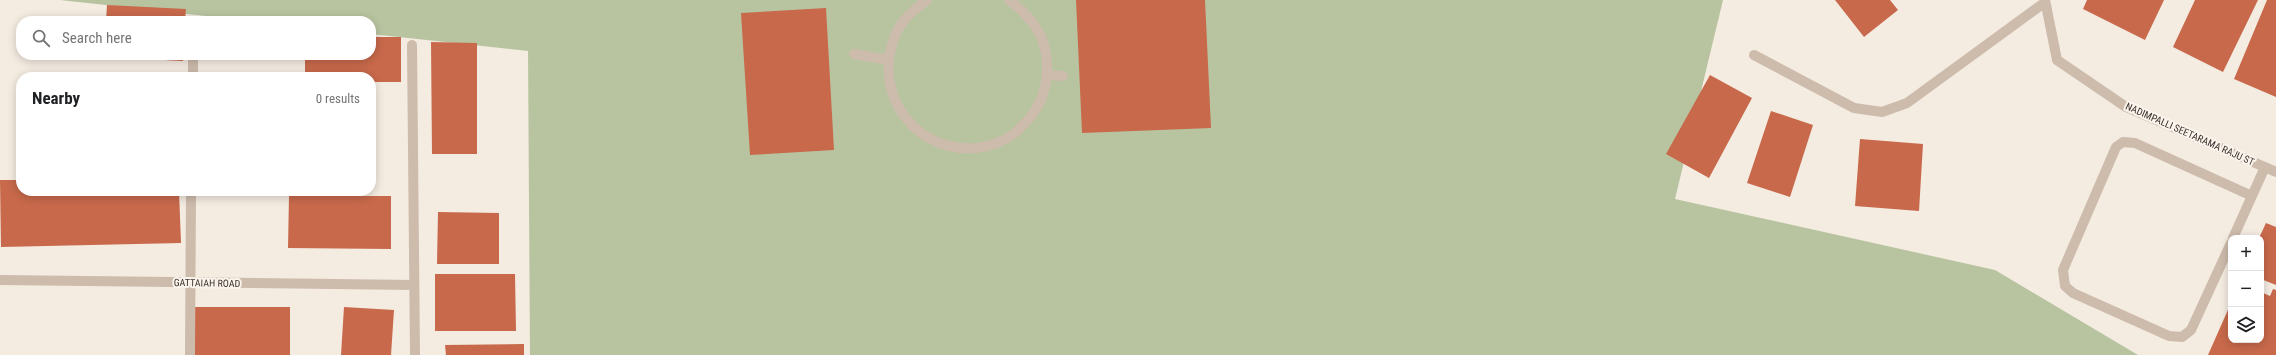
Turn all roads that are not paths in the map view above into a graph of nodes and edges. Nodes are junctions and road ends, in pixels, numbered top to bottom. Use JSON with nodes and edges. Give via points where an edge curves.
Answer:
{"nodes":[{"id":1,"x":927,"y":0,"type":"edge"},
{"id":2,"x":1009,"y":0,"type":"edge"},
{"id":3,"x":2045,"y":2,"type":"edge"},
{"id":4,"x":412,"y":45,"type":"dead end"},
{"id":5,"x":854,"y":54,"type":"dead end"},
{"id":6,"x":1754,"y":54,"type":"dead end"},
{"id":7,"x":193,"y":60,"type":"edge"},
{"id":8,"x":888,"y":60,"type":"junction"},
{"id":9,"x":193,"y":72,"type":"edge"},
{"id":10,"x":1047,"y":75,"type":"junction"},
{"id":11,"x":1063,"y":76,"type":"dead end"},
{"id":12,"x":2265,"y":167,"type":"junction"},
{"id":13,"x":2276,"y":172,"type":"edge"},
{"id":14,"x":191,"y":196,"type":"edge"},
{"id":15,"x":2252,"y":196,"type":"junction"},
{"id":16,"x":2234,"y":235,"type":"edge"},
{"id":17,"x":2228,"y":250,"type":"edge"},
{"id":18,"x":0,"y":280,"type":"edge"},
{"id":19,"x":190,"y":283,"type":"junction"},
{"id":20,"x":414,"y":285,"type":"junction"},
{"id":21,"x":190,"y":355,"type":"edge"},
{"id":22,"x":414,"y":355,"type":"edge"}],
"edges":[{"from":1,"to":8,"type":"street","via":[[909,14],[895,35]]},
{"from":2,"to":10,"type":"street","via":[[1027,14],[1042,37],[1048,64]]},
{"from":3,"to":6,"type":"street","via":[[1907,103],[1882,112],[1854,108]]},
{"from":3,"to":12,"type":"street","name":"NADIMPALLI SEETARAMA RAJU ST","via":[[2057,60],[2126,107]]},
{"from":4,"to":20,"type":"street"},
{"from":5,"to":8,"type":"street"},
{"from":7,"to":9,"type":"street"},
{"from":8,"to":10,"type":"street","via":[[890,85],[894,97],[899,109],[915,129],[936,143],[961,149],[989,146],[1014,135],[1033,116],[1045,91]]},
{"from":10,"to":11,"type":"street"},
{"from":12,"to":13,"type":"street","name":"NADIMPALLI SEETARAMA RAJU ST"},
{"from":12,"to":15,"type":"street"},
{"from":14,"to":19,"type":"street"},
{"from":15,"to":16,"type":"street"},
{"from":15,"to":17,"type":"street","via":[[2135,143],[2123,142],[2116,147],[2063,270],[2065,286],[2073,293],[2169,336],[2182,337],[2191,330]]},
{"from":18,"to":19,"type":"street","name":"GATTAIAH ROAD"},
{"from":19,"to":20,"type":"street","name":"GATTAIAH ROAD"},
{"from":19,"to":21,"type":"street"},
{"from":20,"to":22,"type":"street"}]}
